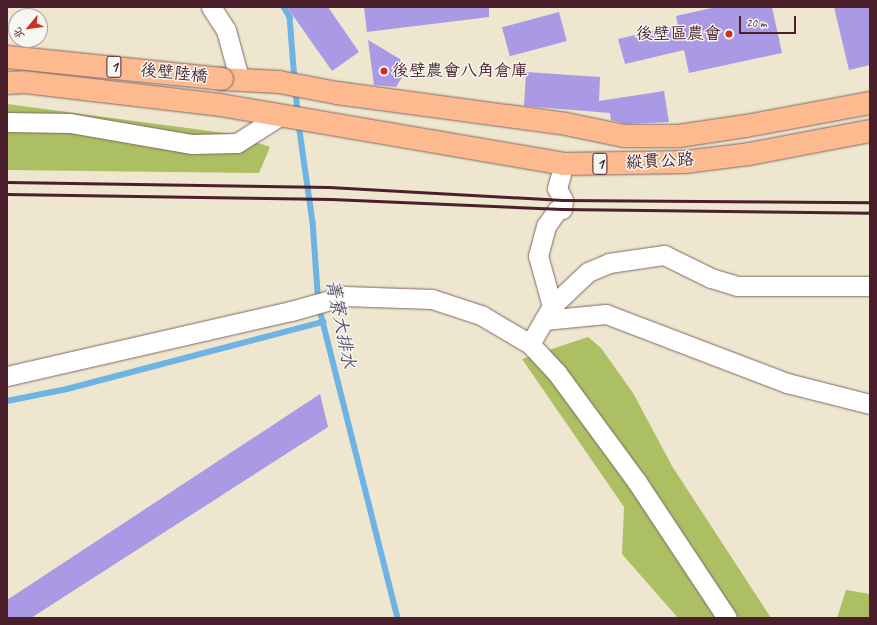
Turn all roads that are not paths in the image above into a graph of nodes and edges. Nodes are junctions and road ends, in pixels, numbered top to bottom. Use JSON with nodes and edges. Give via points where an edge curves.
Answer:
{"nodes":[{"id":1,"x":210,"y":7,"type":"edge"},
{"id":2,"x":7,"y":47,"type":"edge"},
{"id":3,"x":7,"y":57,"type":"edge"},
{"id":4,"x":230,"y":78,"type":"junction"},
{"id":5,"x":7,"y":83,"type":"edge"},
{"id":6,"x":868,"y":108,"type":"edge"},
{"id":7,"x":278,"y":117,"type":"junction"},
{"id":8,"x":7,"y":122,"type":"edge"},
{"id":9,"x":870,"y":131,"type":"edge"},
{"id":10,"x":564,"y":164,"type":"junction"},
{"id":11,"x":870,"y":286,"type":"edge"},
{"id":12,"x":548,"y":313,"type":"junction"},
{"id":13,"x":530,"y":344,"type":"junction"},
{"id":14,"x":7,"y":376,"type":"edge"},
{"id":15,"x":870,"y":404,"type":"edge"},
{"id":16,"x":727,"y":618,"type":"edge"}],
"edges":[{"from":1,"to":4,"type":"street","via":[[226,30]]},
{"from":2,"to":4,"type":"street","via":[[158,64],[216,79]]},
{"from":3,"to":4,"type":"main road","name":"後壁陸橋","number":"1","bridge":true},
{"from":4,"to":6,"type":"main road","name":"縱貫公路","number":"1","via":[[279,82],[566,124],[624,136],[686,134]]},
{"from":5,"to":7,"type":"main road","name":"後壁陸橋","number":"1","via":[[25,82],[220,105]]},
{"from":7,"to":8,"type":"street","via":[[237,143],[192,144],[70,123]]},
{"from":7,"to":10,"type":"main road","name":"縱貫公路","number":"1"},
{"from":9,"to":10,"type":"main road","name":"縱貫公路","number":"1","via":[[750,154],[685,162]]},
{"from":10,"to":12,"type":"street","via":[[558,188],[563,200],[562,209],[557,210],[546,226],[538,256]]},
{"from":11,"to":12,"type":"street","via":[[737,286],[711,278],[664,255],[609,262],[588,272]]},
{"from":12,"to":13,"type":"street"},
{"from":12,"to":15,"type":"street","via":[[606,314],[787,383]]},
{"from":13,"to":14,"type":"street","via":[[481,315],[432,299],[344,296],[291,311]]},
{"from":13,"to":16,"type":"street","via":[[557,373],[588,413]]}]}
